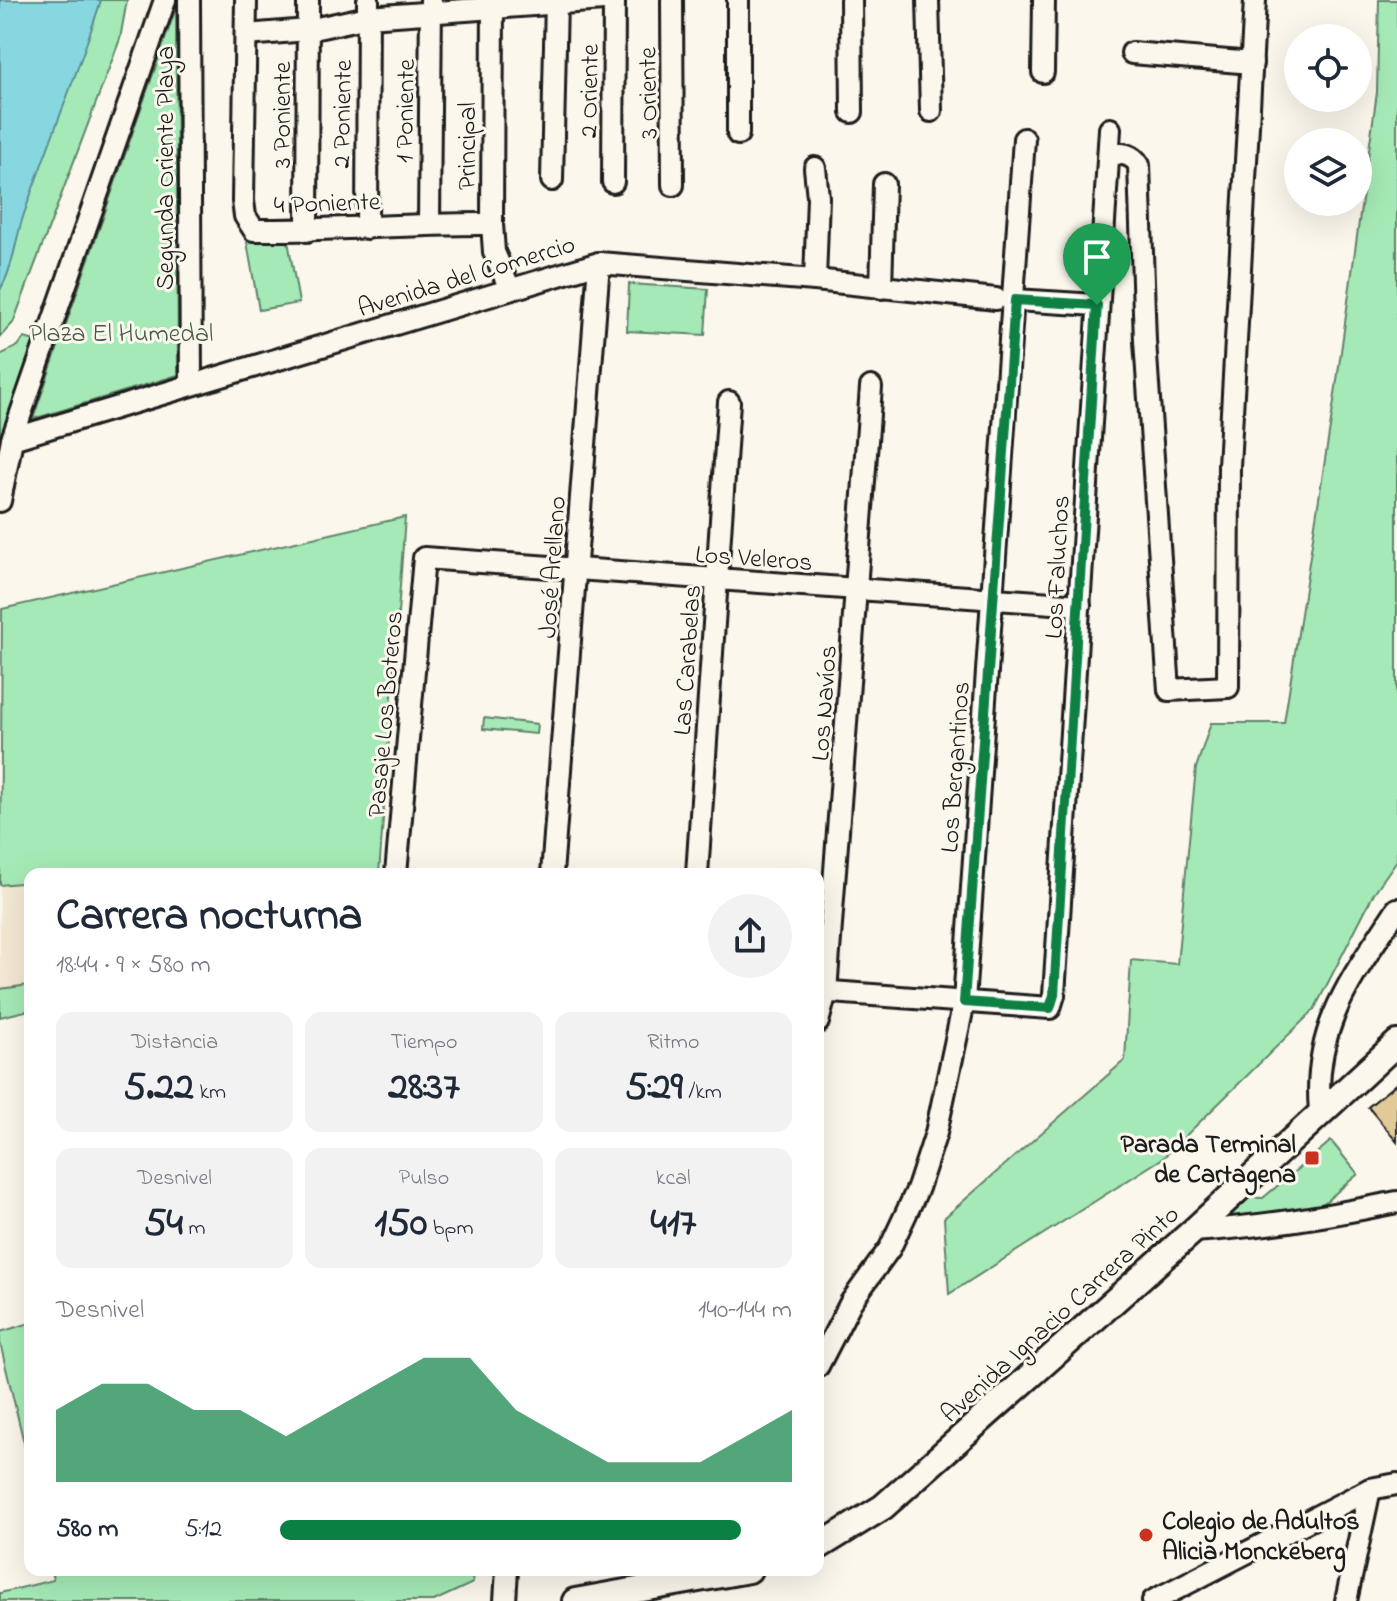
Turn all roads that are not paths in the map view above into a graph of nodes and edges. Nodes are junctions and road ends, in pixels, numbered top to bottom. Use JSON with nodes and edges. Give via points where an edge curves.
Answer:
{"nodes":[{"id":1,"x":165,"y":0,"type":"edge"},
{"id":2,"x":189,"y":0,"type":"edge"},
{"id":3,"x":246,"y":0,"type":"edge"},
{"id":4,"x":308,"y":0,"type":"edge"},
{"id":5,"x":604,"y":0,"type":"edge"},
{"id":6,"x":614,"y":0,"type":"edge"},
{"id":7,"x":672,"y":0,"type":"edge"},
{"id":8,"x":738,"y":0,"type":"edge"},
{"id":9,"x":851,"y":0,"type":"edge"},
{"id":10,"x":928,"y":0,"type":"edge"},
{"id":11,"x":1044,"y":0,"type":"edge"},
{"id":12,"x":1255,"y":0,"type":"edge"},
{"id":13,"x":556,"y":1,"type":"edge"},
{"id":14,"x":493,"y":3,"type":"edge"},
{"id":15,"x":431,"y":6,"type":"edge"},
{"id":16,"x":368,"y":9,"type":"edge"},
{"id":17,"x":308,"y":30,"type":"junction"},
{"id":18,"x":246,"y":35,"type":"junction"},
{"id":19,"x":1132,"y":53,"type":"dead end"},
{"id":20,"x":1252,"y":63,"type":"junction"},
{"id":21,"x":1043,"y":72,"type":"dead end"},
{"id":22,"x":931,"y":111,"type":"dead end"},
{"id":23,"x":852,"y":112,"type":"dead end"},
{"id":24,"x":1110,"y":129,"type":"dead end"},
{"id":25,"x":738,"y":134,"type":"dead end"},
{"id":26,"x":1024,"y":139,"type":"dead end"},
{"id":27,"x":1109,"y":153,"type":"junction"},
{"id":28,"x":815,"y":168,"type":"dead end"},
{"id":29,"x":552,"y":180,"type":"dead end"},
{"id":30,"x":613,"y":182,"type":"dead end"},
{"id":31,"x":884,"y":184,"type":"dead end"},
{"id":32,"x":673,"y":185,"type":"dead end"},
{"id":33,"x":429,"y":223,"type":"junction"},
{"id":34,"x":492,"y":224,"type":"junction"},
{"id":35,"x":367,"y":228,"type":"junction"},
{"id":36,"x":307,"y":231,"type":"junction"},
{"id":37,"x":599,"y":263,"type":"junction"},
{"id":38,"x":815,"y":280,"type":"junction"},
{"id":39,"x":881,"y":288,"type":"junction"},
{"id":40,"x":510,"y":289,"type":"junction"},
{"id":41,"x":1006,"y":299,"type":"junction"},
{"id":42,"x":1097,"y":305,"type":"junction"},
{"id":43,"x":191,"y":384,"type":"junction"},
{"id":44,"x":871,"y":387,"type":"dead end"},
{"id":45,"x":729,"y":402,"type":"dead end"},
{"id":46,"x":12,"y":439,"type":"junction"},
{"id":47,"x":0,"y":501,"type":"edge"},
{"id":48,"x":424,"y":558,"type":"joint"},
{"id":49,"x":578,"y":569,"type":"junction"},
{"id":50,"x":718,"y":581,"type":"junction"},
{"id":51,"x":857,"y":590,"type":"junction"},
{"id":52,"x":991,"y":600,"type":"junction"},
{"id":53,"x":1080,"y":605,"type":"junction"},
{"id":54,"x":397,"y":868,"type":"edge"},
{"id":55,"x":553,"y":868,"type":"edge"},
{"id":56,"x":697,"y":868,"type":"edge"},
{"id":57,"x":1397,"y":909,"type":"edge"},
{"id":58,"x":824,"y":968,"type":"edge"},
{"id":59,"x":824,"y":991,"type":"edge"},
{"id":60,"x":964,"y":1002,"type":"junction"},
{"id":61,"x":1397,"y":1043,"type":"edge"},
{"id":62,"x":1320,"y":1111,"type":"junction"},
{"id":63,"x":1397,"y":1202,"type":"edge"},
{"id":64,"x":1193,"y":1231,"type":"junction"},
{"id":65,"x":824,"y":1354,"type":"edge"},
{"id":66,"x":1397,"y":1484,"type":"edge"},
{"id":67,"x":1370,"y":1489,"type":"junction"},
{"id":68,"x":824,"y":1543,"type":"edge"},
{"id":69,"x":507,"y":1576,"type":"edge"},
{"id":70,"x":682,"y":1576,"type":"edge"},
{"id":71,"x":660,"y":1578,"type":"edge"},
{"id":72,"x":505,"y":1601,"type":"edge"},
{"id":73,"x":575,"y":1601,"type":"edge"},
{"id":74,"x":1153,"y":1601,"type":"edge"},
{"id":75,"x":1346,"y":1601,"type":"edge"}],
"edges":[{"from":1,"to":46,"type":"street"},
{"from":2,"to":43,"type":"street","name":"Segunda Oriente Playa"},
{"from":3,"to":18,"type":"street","name":"4 Poniente"},
{"from":4,"to":17,"type":"street","name":"3 Poniente"},
{"from":5,"to":13,"type":"street"},
{"from":6,"to":30,"type":"street","name":"2 Oriente"},
{"from":7,"to":32,"type":"street","name":"3 Oriente"},
{"from":8,"to":25,"type":"street"},
{"from":9,"to":23,"type":"street"},
{"from":10,"to":22,"type":"street"},
{"from":11,"to":21,"type":"street"},
{"from":12,"to":20,"type":"street"},
{"from":13,"to":14,"type":"street"},
{"from":13,"to":29,"type":"street"},
{"from":14,"to":15,"type":"street"},
{"from":14,"to":34,"type":"street","name":"Principal"},
{"from":15,"to":16,"type":"street"},
{"from":15,"to":33,"type":"street","name":"1 Poniente"},
{"from":16,"to":17,"type":"street"},
{"from":16,"to":35,"type":"street","name":"2 Poniente"},
{"from":17,"to":18,"type":"street"},
{"from":17,"to":36,"type":"street","name":"3 Poniente"},
{"from":18,"to":36,"type":"street","name":"4 Poniente","via":[[245,216],[254,230]]},
{"from":19,"to":20,"type":"street"},
{"from":20,"to":27,"type":"street","via":[[1229,466],[1228,687],[1169,690],[1145,341],[1139,165],[1128,155]]},
{"from":24,"to":27,"type":"street","name":"Los Faluchos"},
{"from":26,"to":41,"type":"street","name":"Los Bergantinos"},
{"from":27,"to":42,"type":"street","name":"Los Faluchos"},
{"from":28,"to":38,"type":"street"},
{"from":31,"to":39,"type":"street"},
{"from":33,"to":34,"type":"street","name":"4 Poniente"},
{"from":33,"to":35,"type":"street","name":"4 Poniente"},
{"from":34,"to":40,"type":"street","name":"Principal","via":[[494,252]]},
{"from":35,"to":36,"type":"street","name":"4 Poniente"},
{"from":37,"to":38,"type":"street","name":"Avenida del Comercio"},
{"from":37,"to":40,"type":"street","name":"Avenida del Comercio"},
{"from":37,"to":49,"type":"street","name":"José Arellano"},
{"from":38,"to":39,"type":"street","name":"Avenida del Comercio"},
{"from":39,"to":41,"type":"street","name":"Avenida del Comercio"},
{"from":40,"to":43,"type":"street","name":"Avenida del Comercio"},
{"from":41,"to":42,"type":"street","name":"Avenida del Comercio"},
{"from":41,"to":52,"type":"street","name":"Los Bergantinos"},
{"from":42,"to":53,"type":"street","name":"Los Faluchos"},
{"from":43,"to":46,"type":"street","name":"Avenida del Comercio"},
{"from":44,"to":51,"type":"street","name":"Los Navíos"},
{"from":45,"to":50,"type":"street","name":"Las Carabelas"},
{"from":46,"to":47,"type":"street"},
{"from":48,"to":49,"type":"street","name":"Los Veleros"},
{"from":48,"to":54,"type":"street","name":"Pasaje Los Boteros"},
{"from":49,"to":50,"type":"street","name":"Los Veleros"},
{"from":49,"to":55,"type":"street","name":"José Arellano"},
{"from":50,"to":51,"type":"street","name":"Los Veleros"},
{"from":50,"to":56,"type":"street","name":"Las Carabelas"},
{"from":51,"to":52,"type":"street","name":"Los Veleros"},
{"from":51,"to":58,"type":"street","name":"Los Navíos"},
{"from":52,"to":53,"type":"street","name":"Los Veleros"},
{"from":52,"to":60,"type":"street","name":"Los Bergantinos"},
{"from":53,"to":60,"type":"street","name":"Los Faluchos","via":[[1054,995],[1050,1008]]},
{"from":57,"to":62,"type":"street","via":[[1330,1020],[1318,1070]]},
{"from":59,"to":60,"type":"street"},
{"from":60,"to":65,"type":"street","name":"Los Bergantinos","via":[[936,1133],[918,1188],[890,1248],[851,1302]]},
{"from":61,"to":62,"type":"main road","name":"Avenida Ignacio Carrera Pinto"},
{"from":62,"to":64,"type":"main road","name":"Avenida Ignacio Carrera Pinto"},
{"from":63,"to":64,"type":"street","via":[[1326,1217]]},
{"from":64,"to":68,"type":"main road","name":"Avenida Ignacio Carrera Pinto","via":[[883,1507]]},
{"from":66,"to":67,"type":"street"},
{"from":67,"to":74,"type":"street"},
{"from":67,"to":75,"type":"street"},
{"from":69,"to":72,"type":"street"},
{"from":70,"to":71,"type":"main road"},
{"from":71,"to":73,"type":"main road"}]}
